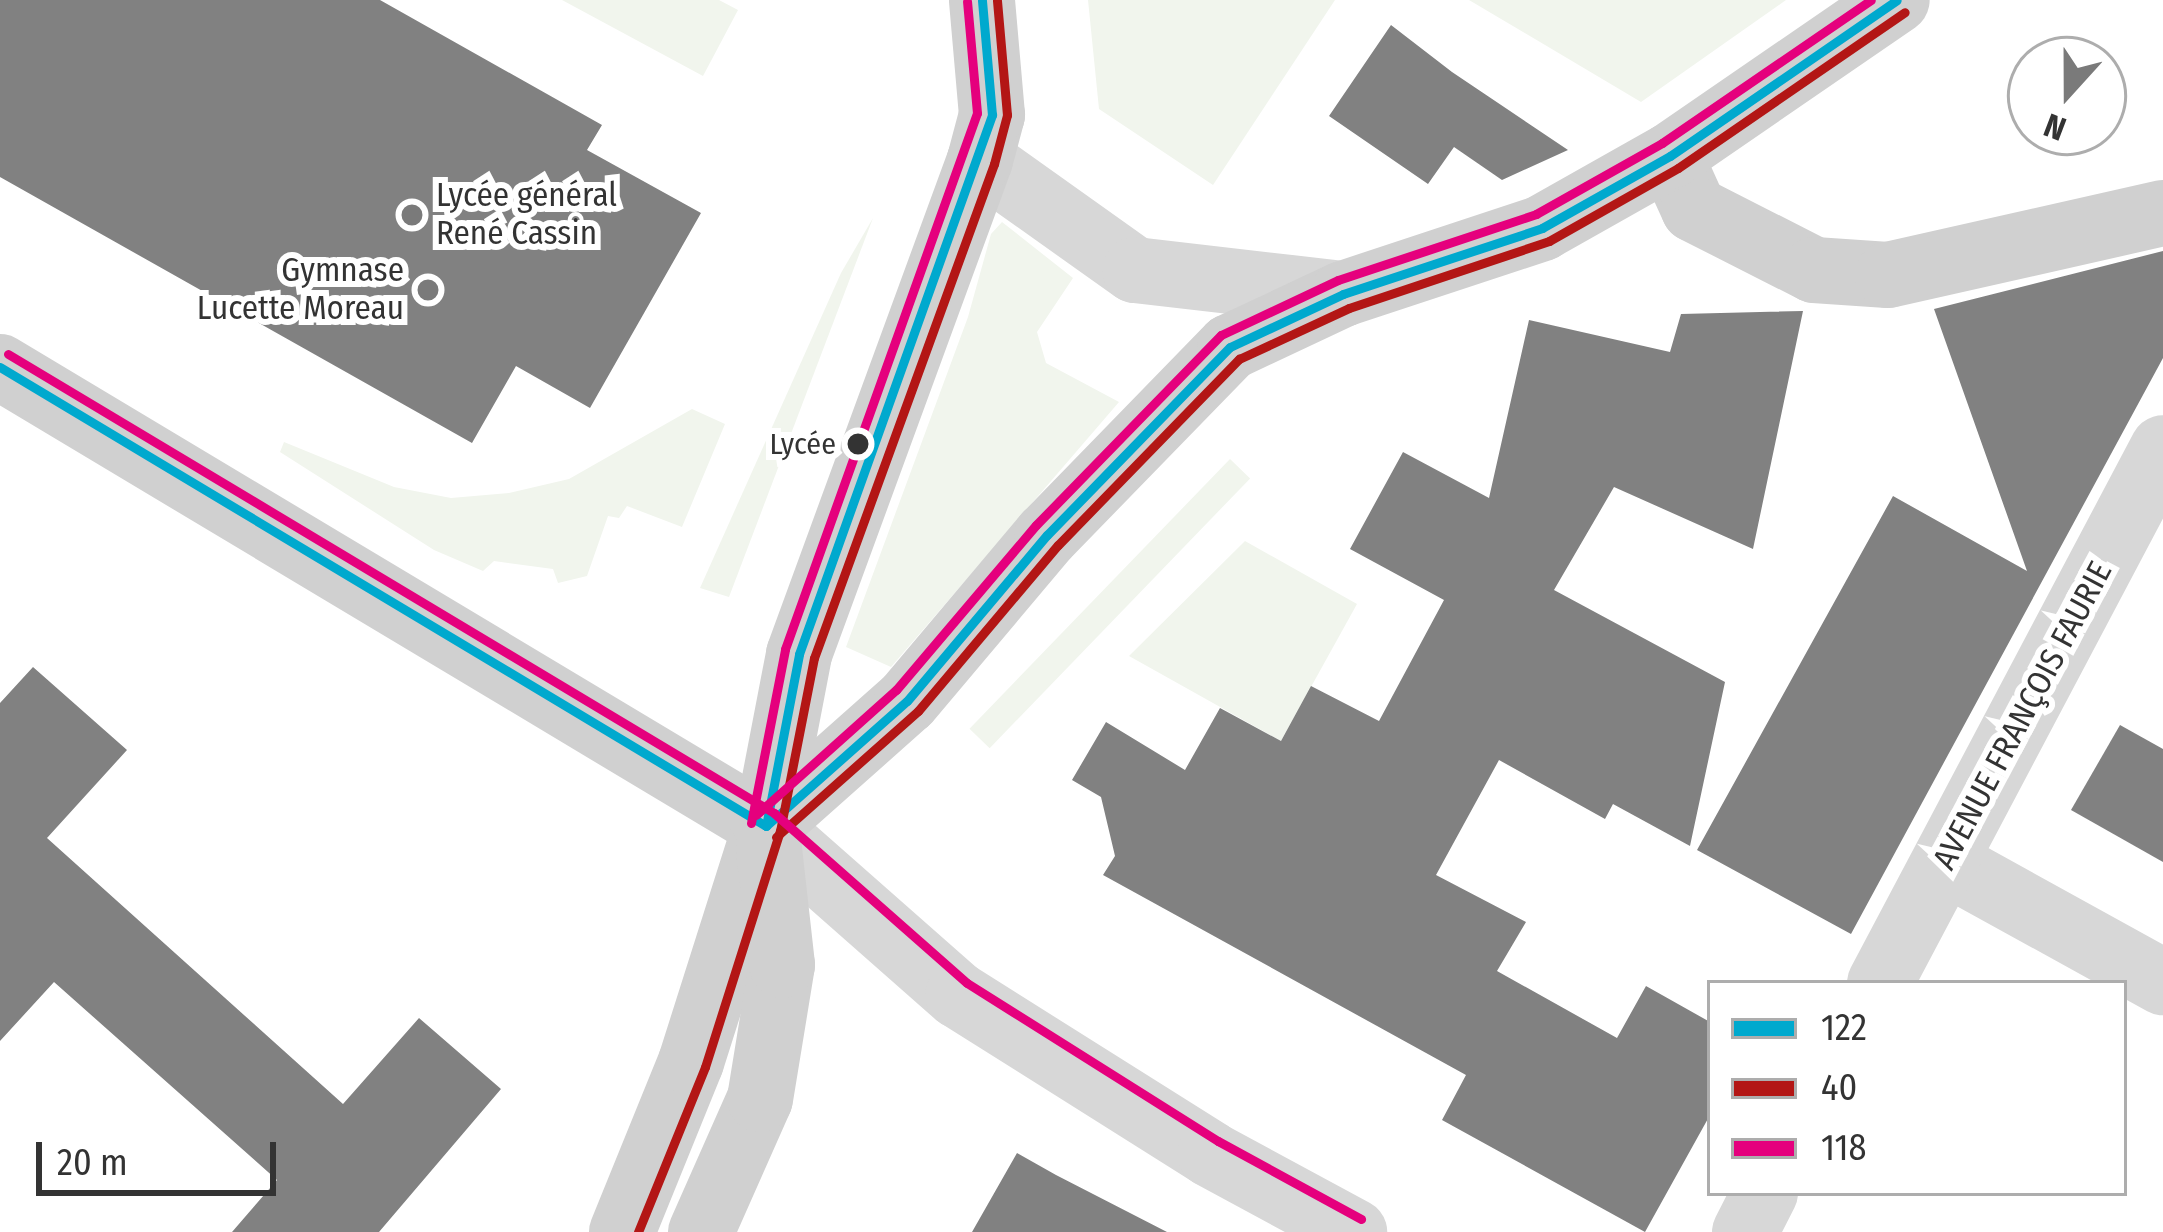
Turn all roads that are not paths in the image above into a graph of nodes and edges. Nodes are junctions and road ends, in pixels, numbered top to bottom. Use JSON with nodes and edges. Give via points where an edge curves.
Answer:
{"nodes":[{"id":1,"x":982,"y":0,"type":"edge"},
{"id":2,"x":1897,"y":0,"type":"edge"},
{"id":3,"x":1670,"y":156,"type":"junction"},
{"id":4,"x":980,"y":160,"type":"junction"},
{"id":5,"x":2163,"y":213,"type":"edge"},
{"id":6,"x":1343,"y":293,"type":"junction"},
{"id":7,"x":0,"y":367,"type":"edge"},
{"id":8,"x":2163,"y":448,"type":"edge"},
{"id":9,"x":766,"y":826,"type":"junction"},
{"id":10,"x":1946,"y":863,"type":"junction"},
{"id":11,"x":1882,"y":980,"type":"edge"},
{"id":12,"x":2163,"y":982,"type":"edge"},
{"id":13,"x":1764,"y":1196,"type":"edge"},
{"id":14,"x":622,"y":1232,"type":"edge"},
{"id":15,"x":701,"y":1232,"type":"edge"},
{"id":16,"x":1354,"y":1232,"type":"edge"},
{"id":17,"x":1744,"y":1232,"type":"edge"}],
"edges":[{"from":1,"to":4,"type":"main road","via":[[992,115]]},
{"from":2,"to":3,"type":"main road"},
{"from":3,"to":5,"type":"main road","via":[[1694,209],[1814,270],[1888,275]]},
{"from":3,"to":6,"type":"main road","via":[[1542,228]]},
{"from":4,"to":6,"type":"street","via":[[1135,270]]},
{"from":4,"to":9,"type":"main road","via":[[799,654]]},
{"from":6,"to":9,"type":"main road","via":[[1231,347],[1047,535],[907,701]]},
{"from":7,"to":9,"type":"main road"},
{"from":8,"to":10,"type":"street","name":"AVENUE FRANÇOIS FAURIE"},
{"from":9,"to":14,"type":"main road","via":[[692,1062]]},
{"from":9,"to":15,"type":"main road","via":[[782,964],[760,1099]]},
{"from":9,"to":16,"type":"street","via":[[958,995],[1210,1154]]},
{"from":10,"to":11,"type":"street","name":"AVENUE FRANÇOIS FAURIE"},
{"from":10,"to":12,"type":"street"},
{"from":13,"to":17,"type":"street"}]}
